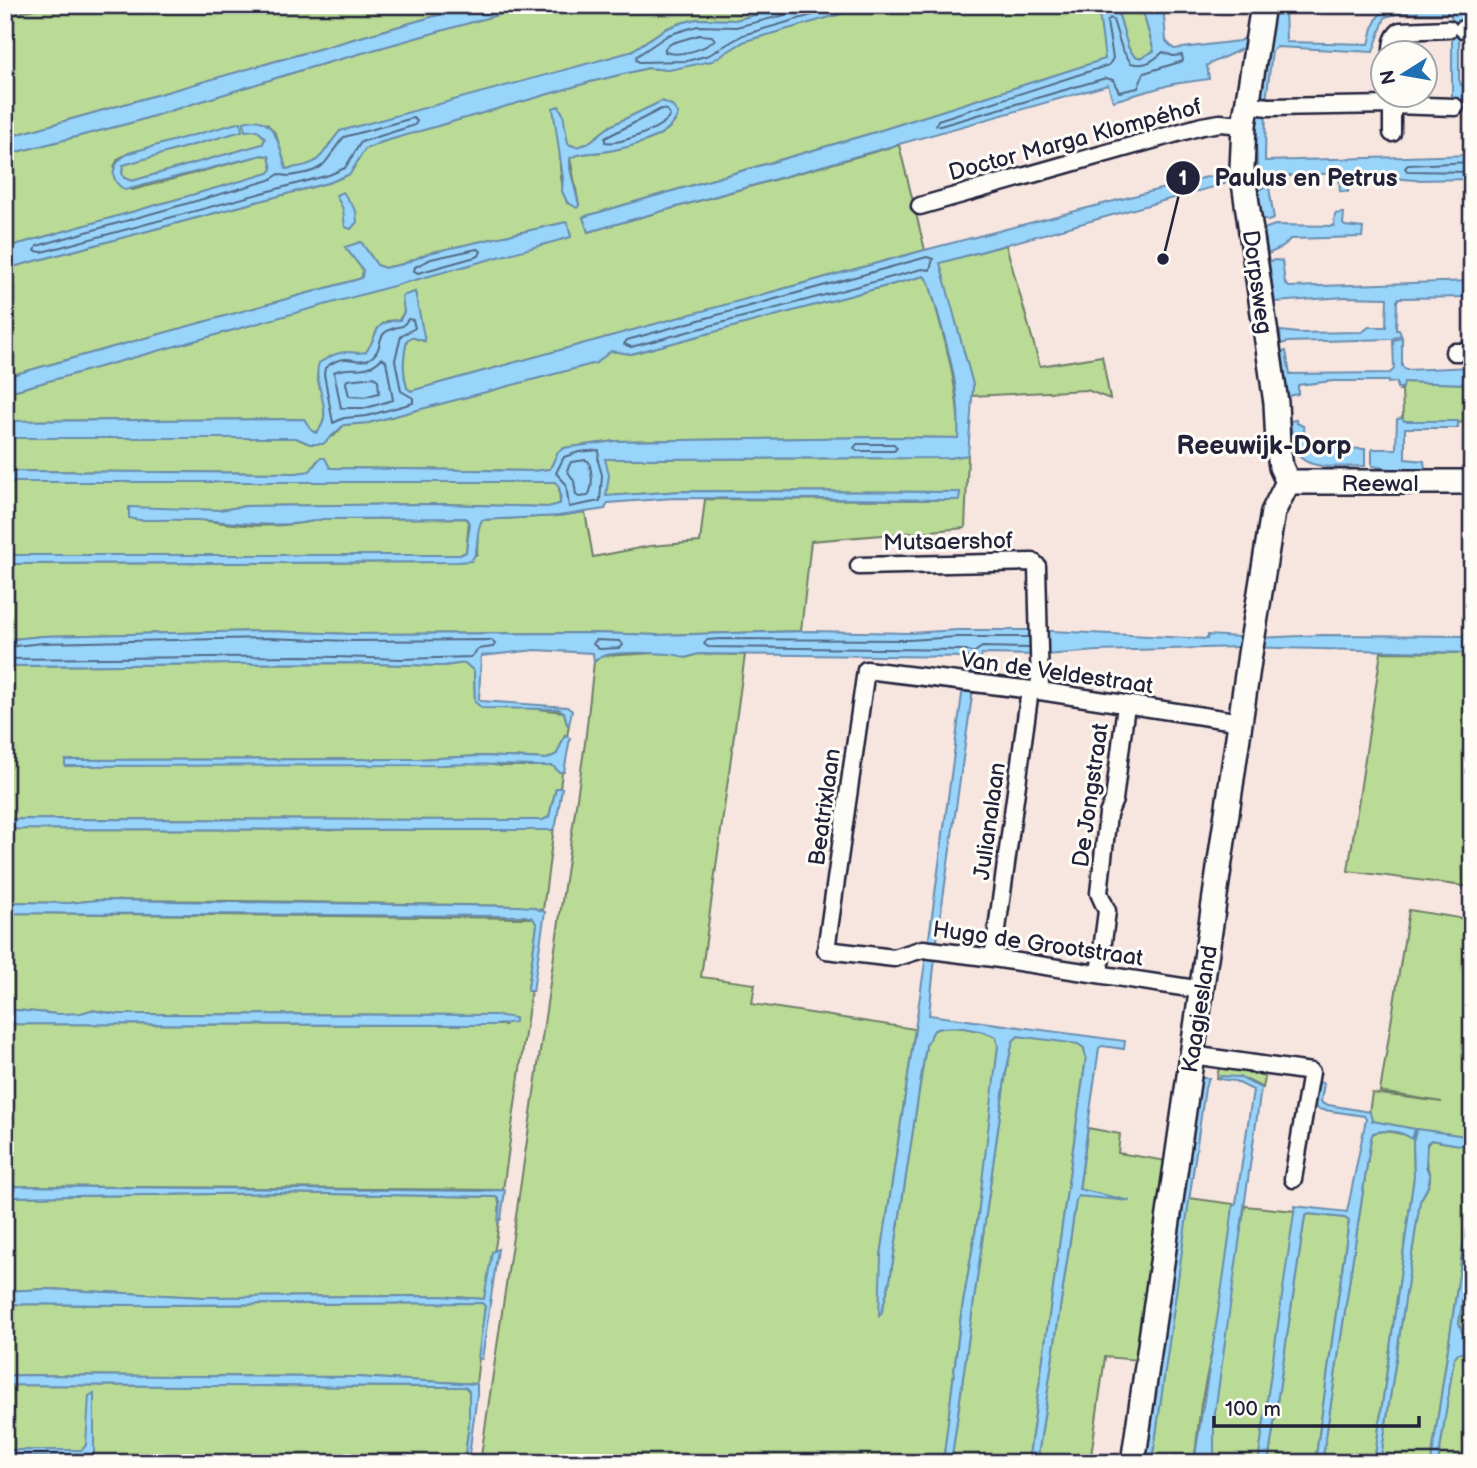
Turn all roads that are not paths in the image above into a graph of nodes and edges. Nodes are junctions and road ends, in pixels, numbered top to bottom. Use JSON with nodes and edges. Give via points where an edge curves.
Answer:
{"nodes":[{"id":1,"x":1261,"y":17,"type":"edge"},
{"id":2,"x":1461,"y":29,"type":"edge"},
{"id":3,"x":1394,"y":38,"type":"edge"},
{"id":4,"x":1368,"y":102,"type":"edge"},
{"id":5,"x":1438,"y":105,"type":"edge"},
{"id":6,"x":1455,"y":107,"type":"dead end"},
{"id":7,"x":1392,"y":108,"type":"edge"},
{"id":8,"x":1254,"y":111,"type":"junction"},
{"id":9,"x":1392,"y":133,"type":"dead end"},
{"id":10,"x":920,"y":206,"type":"dead end"},
{"id":11,"x":1454,"y":352,"type":"dead end"},
{"id":12,"x":1472,"y":352,"type":"edge"},
{"id":13,"x":1287,"y":482,"type":"junction"},
{"id":14,"x":1472,"y":482,"type":"edge"},
{"id":15,"x":859,"y":566,"type":"dead end"},
{"id":16,"x":866,"y":670,"type":"joint"},
{"id":17,"x":1035,"y":691,"type":"junction"},
{"id":18,"x":1126,"y":705,"type":"junction"},
{"id":19,"x":1241,"y":722,"type":"junction"},
{"id":20,"x":826,"y":950,"type":"joint"},
{"id":21,"x":993,"y":958,"type":"junction"},
{"id":22,"x":1099,"y":974,"type":"junction"},
{"id":23,"x":1202,"y":990,"type":"junction"},
{"id":24,"x":1192,"y":1055,"type":"junction"},
{"id":25,"x":1293,"y":1179,"type":"dead end"},
{"id":26,"x":1133,"y":1463,"type":"edge"}],
"edges":[{"from":1,"to":8,"type":"street","name":"Dorpsweg"},
{"from":2,"to":3,"type":"street","via":[[1400,31]]},
{"from":4,"to":8,"type":"street","name":"Doctor Marga Klompéhof"},
{"from":5,"to":6,"type":"street","name":"Doctor Marga Klompéhof"},
{"from":7,"to":9,"type":"street"},
{"from":8,"to":10,"type":"street","name":"Doctor Marga Klompéhof"},
{"from":8,"to":13,"type":"street","name":"Dorpsweg","via":[[1241,146],[1244,186],[1281,467]]},
{"from":11,"to":12,"type":"street"},
{"from":13,"to":14,"type":"street","name":"Reewal"},
{"from":13,"to":19,"type":"street","name":"Kaagjesland","via":[[1273,512]]},
{"from":15,"to":17,"type":"street","name":"Mutsaershof","via":[[1033,562],[1037,566],[1041,653]]},
{"from":16,"to":17,"type":"street","name":"Van de Veldestraat"},
{"from":16,"to":20,"type":"street","name":"Beatrixlaan"},
{"from":17,"to":18,"type":"street","name":"Van de Veldestraat"},
{"from":17,"to":21,"type":"street","name":"Julianalaan"},
{"from":18,"to":19,"type":"street","name":"Van de Veldestraat"},
{"from":18,"to":22,"type":"street","name":"De Jongstraat","via":[[1099,893],[1107,911]]},
{"from":19,"to":23,"type":"street","name":"Kaagjesland"},
{"from":20,"to":21,"type":"street","name":"Hugo de Grootstraat","via":[[894,958],[923,949]]},
{"from":21,"to":22,"type":"street","name":"Hugo de Grootstraat"},
{"from":22,"to":23,"type":"street","name":"Hugo de Grootstraat"},
{"from":23,"to":24,"type":"street","name":"Kaagjesland"},
{"from":24,"to":25,"type":"street","via":[[1311,1072]]},
{"from":24,"to":26,"type":"street","name":"Kaagjesland"}]}
